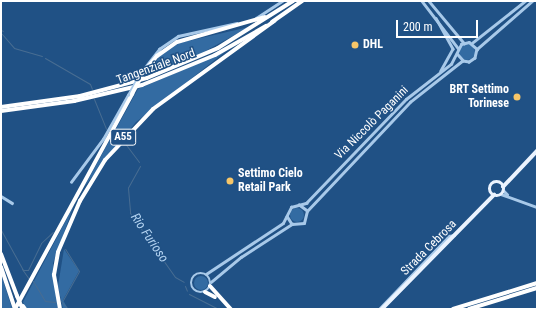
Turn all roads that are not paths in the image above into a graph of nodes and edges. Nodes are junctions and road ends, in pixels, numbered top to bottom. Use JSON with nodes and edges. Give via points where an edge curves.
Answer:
{"nodes":[{"id":1,"x":282,"y":1,"type":"edge"},
{"id":2,"x":293,"y":1,"type":"edge"},
{"id":3,"x":302,"y":1,"type":"edge"},
{"id":4,"x":422,"y":1,"type":"edge"},
{"id":5,"x":429,"y":1,"type":"edge"},
{"id":6,"x":525,"y":1,"type":"edge"},
{"id":7,"x":532,"y":1,"type":"edge"},
{"id":8,"x":283,"y":8,"type":"junction"},
{"id":9,"x":436,"y":18,"type":"junction"},
{"id":10,"x":274,"y":21,"type":"junction"},
{"id":11,"x":464,"y":43,"type":"junction"},
{"id":12,"x":472,"y":43,"type":"junction"},
{"id":13,"x":458,"y":48,"type":"junction"},
{"id":14,"x":476,"y":49,"type":"junction"},
{"id":15,"x":457,"y":54,"type":"junction"},
{"id":16,"x":462,"y":61,"type":"junction"},
{"id":17,"x":441,"y":72,"type":"junction"},
{"id":18,"x":141,"y":74,"type":"junction"},
{"id":19,"x":130,"y":94,"type":"junction"},
{"id":20,"x":1,"y":107,"type":"edge"},
{"id":21,"x":1,"y":111,"type":"edge"},
{"id":22,"x":537,"y":151,"type":"edge"},
{"id":23,"x":510,"y":179,"type":"junction"},
{"id":24,"x":71,"y":182,"type":"dead end"},
{"id":25,"x":499,"y":183,"type":"junction"},
{"id":26,"x":502,"y":190,"type":"junction"},
{"id":27,"x":493,"y":193,"type":"junction"},
{"id":28,"x":1,"y":196,"type":"edge"},
{"id":29,"x":12,"y":203,"type":"dead end"},
{"id":30,"x":298,"y":205,"type":"junction"},
{"id":31,"x":537,"y":207,"type":"edge"},
{"id":32,"x":306,"y":211,"type":"junction"},
{"id":33,"x":287,"y":216,"type":"junction"},
{"id":34,"x":292,"y":224,"type":"junction"},
{"id":35,"x":455,"y":235,"type":"junction"},
{"id":36,"x":1,"y":254,"type":"edge"},
{"id":37,"x":425,"y":260,"type":"junction"},
{"id":38,"x":424,"y":265,"type":"junction"},
{"id":39,"x":1,"y":267,"type":"edge"},
{"id":40,"x":206,"y":274,"type":"junction"},
{"id":41,"x":537,"y":283,"type":"edge"},
{"id":42,"x":211,"y":284,"type":"junction"},
{"id":43,"x":537,"y":288,"type":"edge"},
{"id":44,"x":205,"y":292,"type":"junction"},
{"id":45,"x":20,"y":308,"type":"edge"},
{"id":46,"x":60,"y":309,"type":"edge"},
{"id":47,"x":230,"y":309,"type":"edge"},
{"id":48,"x":381,"y":309,"type":"edge"},
{"id":49,"x":453,"y":309,"type":"edge"},
{"id":50,"x":469,"y":309,"type":"edge"}],
"edges":[{"from":1,"to":18,"type":"street","via":[[250,20],[178,36],[159,49]]},
{"from":2,"to":8,"type":"highway","name":"Tangenziale Nord","number":"A55"},
{"from":3,"to":10,"type":"highway","name":"Tangenziale Nord","number":"A55"},
{"from":4,"to":9,"type":"street"},
{"from":5,"to":11,"type":"street"},
{"from":6,"to":12,"type":"street"},
{"from":7,"to":14,"type":"street"},
{"from":8,"to":18,"type":"highway","number":"A55","via":[[252,23],[177,42],[157,56]]},
{"from":8,"to":20,"type":"highway","name":"Tangenziale Nord","number":"A55","via":[[218,48],[147,78],[80,96]]},
{"from":9,"to":13,"type":"street"},
{"from":9,"to":17,"type":"street","via":[[453,49]]},
{"from":10,"to":21,"type":"highway","name":"Tangenziale Nord","number":"A55","via":[[215,55],[142,85],[80,100]]},
{"from":10,"to":46,"type":"highway","number":"A55","via":[[153,109],[105,160],[80,201],[58,252],[54,275]]},
{"from":11,"to":12,"type":"street"},
{"from":11,"to":13,"type":"street"},
{"from":12,"to":14,"type":"street"},
{"from":13,"to":15,"type":"street"},
{"from":14,"to":16,"type":"street","via":[[472,61]]},
{"from":15,"to":16,"type":"street"},
{"from":15,"to":17,"type":"street","name":"Via Niccolò Paganini"},
{"from":16,"to":32,"type":"street","name":"Via Niccolò Paganini","via":[[410,102]]},
{"from":17,"to":30,"type":"street","name":"Via Niccolò Paganini","via":[[406,99],[306,203]]},
{"from":18,"to":19,"type":"highway","number":"A55","bridge":true},
{"from":19,"to":24,"type":"street","via":[[103,139]]},
{"from":19,"to":45,"type":"highway","number":"A55","via":[[27,288]]},
{"from":22,"to":23,"type":"main road"},
{"from":23,"to":25,"type":"main road"},
{"from":23,"to":26,"type":"main road"},
{"from":25,"to":26,"type":"main road"},
{"from":25,"to":27,"type":"main road","via":[[492,184]]},
{"from":26,"to":27,"type":"main road"},
{"from":26,"to":31,"type":"street","via":[[507,195]]},
{"from":27,"to":35,"type":"main road","name":"Strada Cebrosa"},
{"from":28,"to":29,"type":"street"},
{"from":30,"to":32,"type":"street"},
{"from":30,"to":33,"type":"street","via":[[291,207]]},
{"from":32,"to":34,"type":"street","via":[[304,223]]},
{"from":33,"to":34,"type":"street"},
{"from":33,"to":40,"type":"street","via":[[268,234]]},
{"from":34,"to":42,"type":"street","via":[[241,257]]},
{"from":35,"to":37,"type":"street","via":[[449,236]]},
{"from":35,"to":38,"type":"main road","name":"Strada Cebrosa"},
{"from":36,"to":45,"type":"highway","bridge":true},
{"from":37,"to":38,"type":"street"},
{"from":37,"to":48,"type":"street"},
{"from":38,"to":48,"type":"main road","name":"Strada Cebrosa"},
{"from":39,"to":45,"type":"highway","via":[[13,303]]},
{"from":40,"to":42,"type":"street"},
{"from":40,"to":44,"type":"street","via":[[197,274],[192,282],[196,291]]},
{"from":41,"to":49,"type":"highway"},
{"from":42,"to":44,"type":"street"},
{"from":42,"to":47,"type":"highway"},
{"from":43,"to":50,"type":"highway"},
{"from":44,"to":47,"type":"highway"}]}
